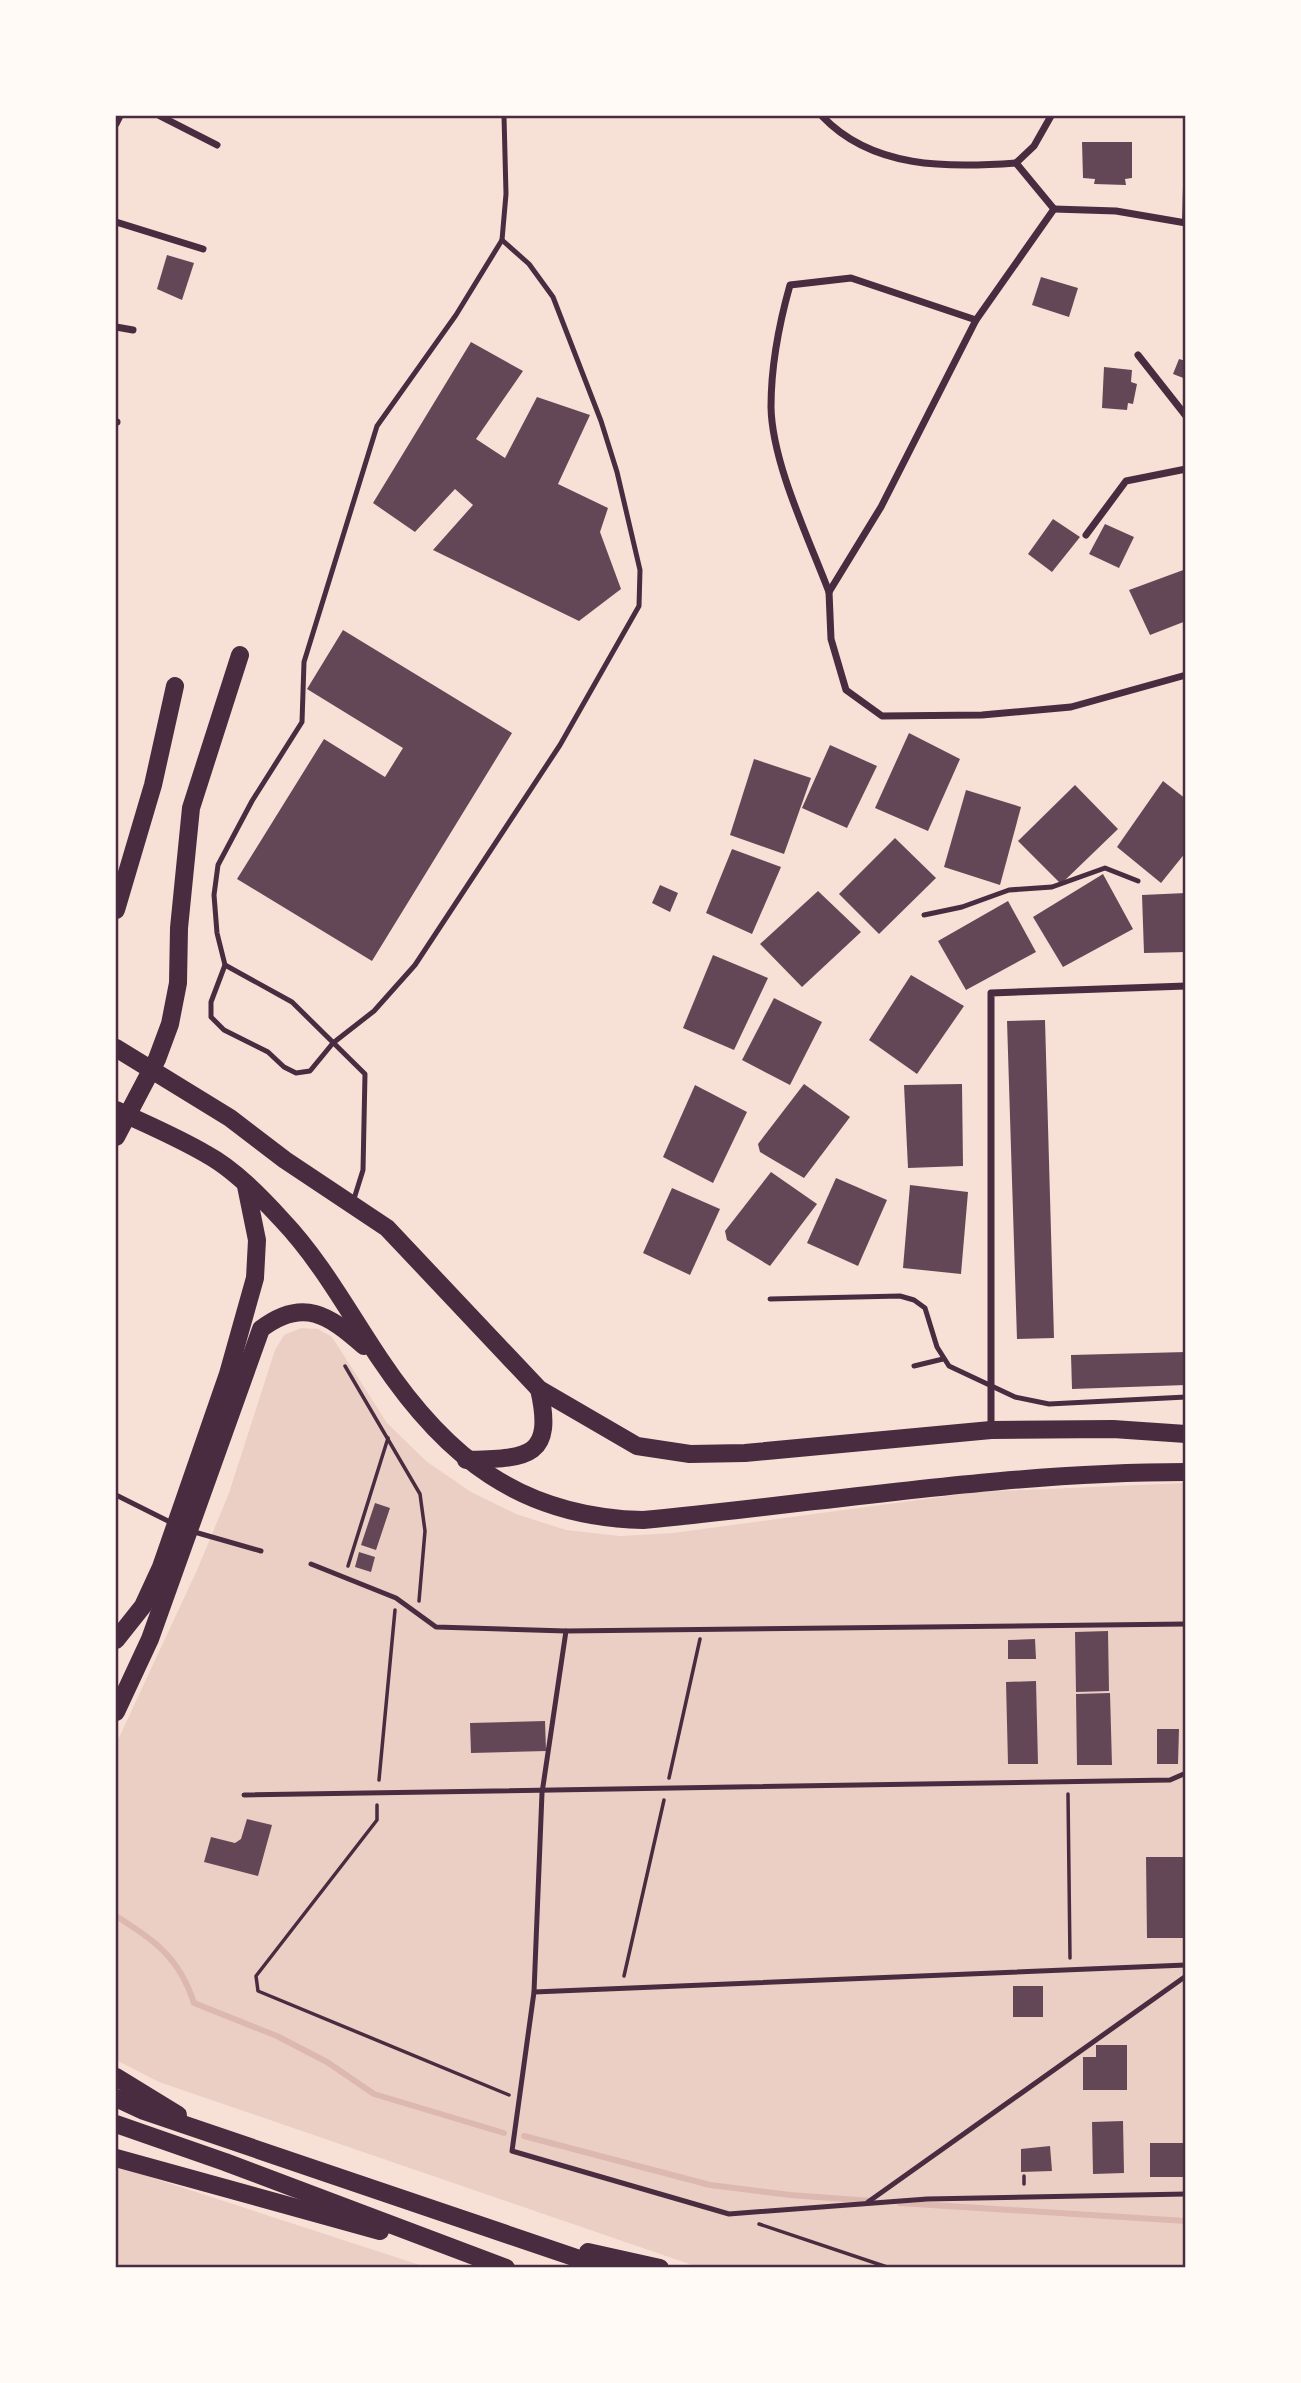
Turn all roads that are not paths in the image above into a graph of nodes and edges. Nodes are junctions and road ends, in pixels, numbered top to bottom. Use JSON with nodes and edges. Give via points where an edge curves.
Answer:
{"nodes":[{"id":1,"x":120,"y":116,"type":"edge"},
{"id":2,"x":160,"y":116,"type":"edge"},
{"id":3,"x":504,"y":116,"type":"edge"},
{"id":4,"x":822,"y":116,"type":"edge"},
{"id":5,"x":1051,"y":116,"type":"edge"},
{"id":6,"x":116,"y":124,"type":"edge"},
{"id":7,"x":218,"y":145,"type":"dead end"},
{"id":8,"x":1016,"y":163,"type":"junction"},
{"id":9,"x":1054,"y":209,"type":"junction"},
{"id":10,"x":116,"y":222,"type":"edge"},
{"id":11,"x":1185,"y":223,"type":"edge"},
{"id":12,"x":502,"y":240,"type":"junction"},
{"id":13,"x":203,"y":249,"type":"dead end"},
{"id":14,"x":976,"y":320,"type":"junction"},
{"id":15,"x":116,"y":327,"type":"edge"},
{"id":16,"x":133,"y":330,"type":"dead end"},
{"id":17,"x":1138,"y":355,"type":"dead end"},
{"id":18,"x":1185,"y":416,"type":"edge"},
{"id":19,"x":1185,"y":469,"type":"edge"},
{"id":20,"x":1086,"y":535,"type":"dead end"},
{"id":21,"x":829,"y":592,"type":"junction"},
{"id":22,"x":240,"y":655,"type":"dead end"},
{"id":23,"x":1185,"y":676,"type":"edge"},
{"id":24,"x":175,"y":687,"type":"dead end"},
{"id":25,"x":1138,"y":881,"type":"dead end"},
{"id":26,"x":116,"y":910,"type":"edge"},
{"id":27,"x":924,"y":915,"type":"dead end"},
{"id":28,"x":225,"y":965,"type":"junction"},
{"id":29,"x":1185,"y":986,"type":"edge"},
{"id":30,"x":333,"y":1043,"type":"junction"},
{"id":31,"x":116,"y":1048,"type":"edge"},
{"id":32,"x":116,"y":1110,"type":"edge"},
{"id":33,"x":116,"y":1137,"type":"edge"},
{"id":34,"x":246,"y":1186,"type":"junction"},
{"id":35,"x":352,"y":1205,"type":"junction"},
{"id":36,"x":770,"y":1299,"type":"dead end"},
{"id":37,"x":943,"y":1359,"type":"junction"},
{"id":38,"x":382,"y":1362,"type":"junction"},
{"id":39,"x":914,"y":1366,"type":"dead end"},
{"id":40,"x":991,"y":1386,"type":"junction"},
{"id":41,"x":539,"y":1389,"type":"junction"},
{"id":42,"x":1185,"y":1397,"type":"edge"},
{"id":43,"x":991,"y":1430,"type":"junction"},
{"id":44,"x":1185,"y":1434,"type":"edge"},
{"id":45,"x":466,"y":1460,"type":"junction"},
{"id":46,"x":1185,"y":1472,"type":"edge"},
{"id":47,"x":116,"y":1495,"type":"edge"},
{"id":48,"x":183,"y":1527,"type":"junction"},
{"id":49,"x":261,"y":1551,"type":"dead end"},
{"id":50,"x":311,"y":1564,"type":"dead end"},
{"id":51,"x":1185,"y":1624,"type":"edge"},
{"id":52,"x":566,"y":1631,"type":"junction"},
{"id":53,"x":116,"y":1640,"type":"edge"},
{"id":54,"x":133,"y":1674,"type":"junction"},
{"id":55,"x":116,"y":1685,"type":"edge"},
{"id":56,"x":116,"y":1712,"type":"edge"},
{"id":57,"x":1185,"y":1773,"type":"edge"},
{"id":58,"x":542,"y":1793,"type":"junction"},
{"id":59,"x":244,"y":1795,"type":"dead end"},
{"id":60,"x":1185,"y":1965,"type":"edge"},
{"id":61,"x":1185,"y":1976,"type":"edge"},
{"id":62,"x":534,"y":1992,"type":"junction"},
{"id":63,"x":116,"y":2077,"type":"edge"},
{"id":64,"x":116,"y":2098,"type":"edge"},
{"id":65,"x":116,"y":2124,"type":"edge"},
{"id":66,"x":205,"y":2131,"type":"junction"},
{"id":67,"x":116,"y":2158,"type":"edge"},
{"id":68,"x":1185,"y":2194,"type":"edge"},
{"id":69,"x":865,"y":2204,"type":"junction"},
{"id":70,"x":540,"y":2243,"type":"junction"},
{"id":71,"x":502,"y":2266,"type":"edge"},
{"id":72,"x":606,"y":2267,"type":"edge"},
{"id":73,"x":660,"y":2267,"type":"edge"}],
"edges":[{"from":1,"to":6,"type":"street"},
{"from":2,"to":7,"type":"street"},
{"from":3,"to":12,"type":"lane"},
{"from":4,"to":8,"type":"street","via":[[838,133],[872,153],[966,167]]},
{"from":5,"to":8,"type":"street","via":[[1034,146]]},
{"from":8,"to":9,"type":"street"},
{"from":9,"to":11,"type":"street","via":[[1116,211]]},
{"from":9,"to":14,"type":"street"},
{"from":10,"to":13,"type":"street"},
{"from":12,"to":28,"type":"lane","via":[[456,315],[377,426],[304,662],[302,722],[218,865],[214,895]]},
{"from":12,"to":30,"type":"lane","via":[[529,264],[553,297],[601,421],[640,570],[639,606],[560,745],[415,965],[374,1011]]},
{"from":14,"to":21,"type":"street","via":[[881,507]]},
{"from":14,"to":21,"type":"street","via":[[851,278],[790,285],[779,326],[771,408],[783,468]]},
{"from":15,"to":16,"type":"street"},
{"from":17,"to":18,"type":"street"},
{"from":19,"to":20,"type":"street","via":[[1126,481]]},
{"from":21,"to":23,"type":"street","via":[[831,639],[846,690],[883,716],[982,715],[1072,707]]},
{"from":22,"to":33,"type":"main road","via":[[191,808],[178,983],[170,1024]]},
{"from":24,"to":26,"type":"main road","via":[[153,785]]},
{"from":25,"to":27,"type":"lane","via":[[1105,868],[1052,887],[1009,890],[962,908]]},
{"from":28,"to":30,"type":"lane","via":[[292,1002]]},
{"from":28,"to":30,"type":"lane","via":[[211,1002],[211,1017],[224,1030],[268,1052],[296,1073],[310,1071]]},
{"from":29,"to":40,"type":"street","via":[[990,993]]},
{"from":30,"to":35,"type":"lane","via":[[365,1074],[363,1170]]},
{"from":31,"to":35,"type":"main road","via":[[230,1118]]},
{"from":32,"to":34,"type":"main road","via":[[209,1155]]},
{"from":34,"to":38,"type":"main road","via":[[284,1221]]},
{"from":34,"to":48,"type":"main road","via":[[257,1240],[255,1278]]},
{"from":35,"to":41,"type":"main road","via":[[387,1228]]},
{"from":36,"to":37,"type":"lane","via":[[907,1298],[925,1308]]},
{"from":37,"to":39,"type":"lane"},
{"from":37,"to":40,"type":"lane"},
{"from":38,"to":45,"type":"main road","via":[[427,1422]]},
{"from":38,"to":48,"type":"main road","via":[[319,1314],[281,1314],[261,1329]]},
{"from":40,"to":42,"type":"lane","via":[[1049,1404]]},
{"from":40,"to":43,"type":"street"},
{"from":41,"to":43,"type":"main road","via":[[637,1446],[664,1452],[745,1453]]},
{"from":41,"to":45,"type":"main road","via":[[545,1430],[539,1444],[526,1454],[505,1459]]},
{"from":43,"to":44,"type":"main road","via":[[1113,1429]]},
{"from":45,"to":46,"type":"main road","via":[[529,1497],[603,1519],[643,1520],[946,1486],[1121,1472]]},
{"from":47,"to":48,"type":"lane"},
{"from":48,"to":49,"type":"lane"},
{"from":48,"to":53,"type":"main road","via":[[144,1606]]},
{"from":48,"to":54,"type":"main road"},
{"from":50,"to":52,"type":"lane","via":[[396,1598],[436,1627]]},
{"from":51,"to":52,"type":"lane"},
{"from":52,"to":58,"type":"lane"},
{"from":54,"to":55,"type":"main road"},
{"from":54,"to":56,"type":"main road"},
{"from":57,"to":58,"type":"lane","via":[[1170,1780]]},
{"from":58,"to":59,"type":"lane"},
{"from":58,"to":62,"type":"lane"},
{"from":60,"to":62,"type":"lane"},
{"from":61,"to":69,"type":"lane"},
{"from":62,"to":69,"type":"lane","via":[[512,2151],[729,2214]]},
{"from":63,"to":66,"type":"main road"},
{"from":64,"to":66,"type":"main road"},
{"from":65,"to":71,"type":"main road"},
{"from":66,"to":70,"type":"main road"},
{"from":67,"to":71,"type":"main road"},
{"from":68,"to":69,"type":"lane"},
{"from":70,"to":72,"type":"main road"},
{"from":70,"to":73,"type":"main road"}]}
